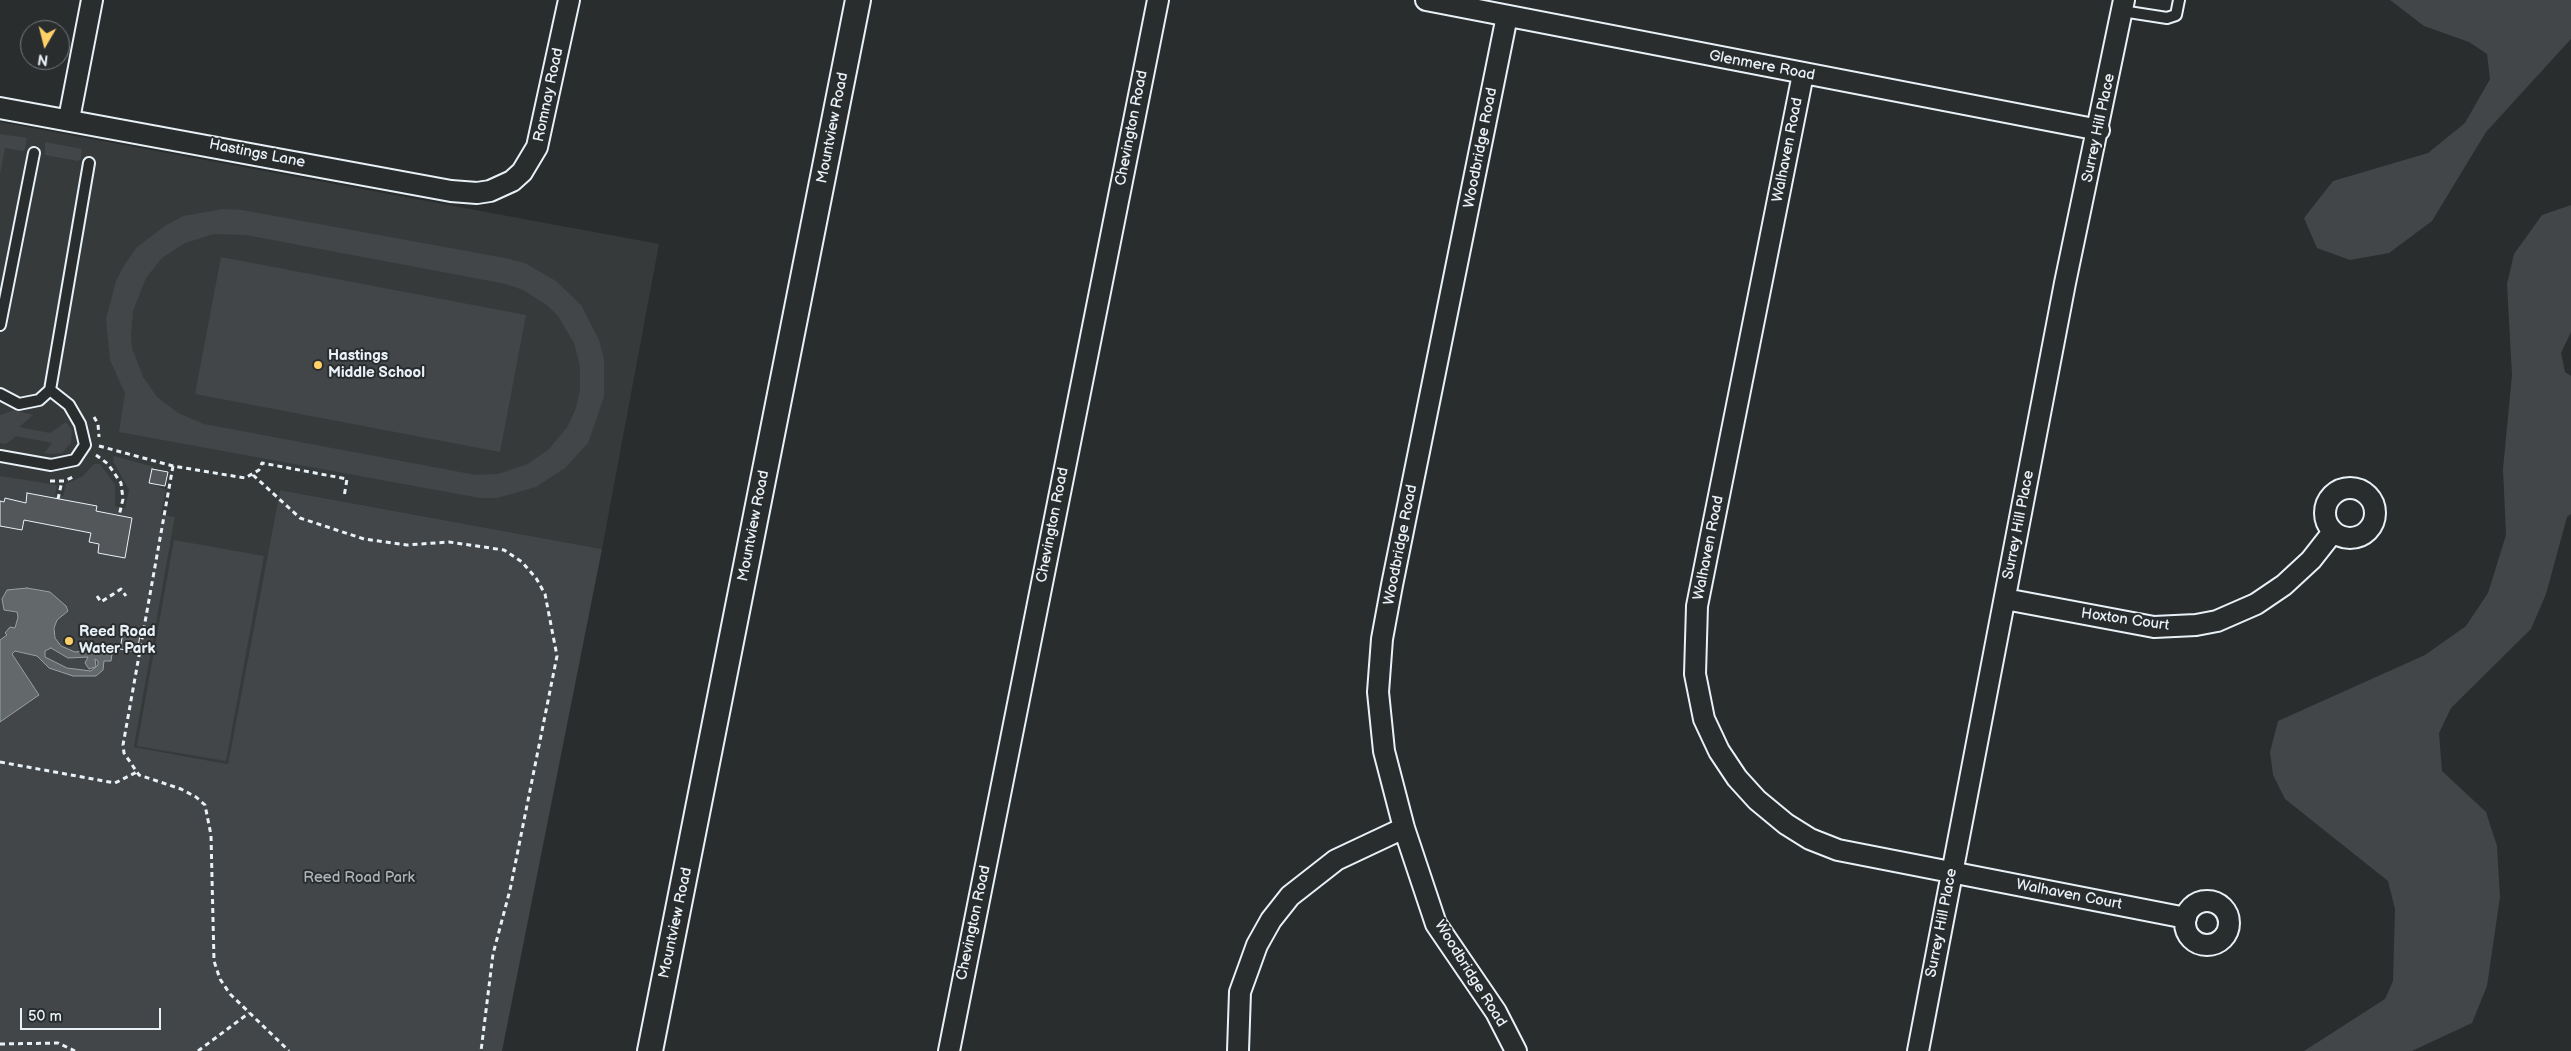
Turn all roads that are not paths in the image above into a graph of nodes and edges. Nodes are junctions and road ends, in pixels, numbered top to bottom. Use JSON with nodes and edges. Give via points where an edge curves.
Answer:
{"nodes":[{"id":1,"x":92,"y":0,"type":"edge"},
{"id":2,"x":569,"y":0,"type":"edge"},
{"id":3,"x":858,"y":0,"type":"edge"},
{"id":4,"x":1158,"y":0,"type":"edge"},
{"id":5,"x":1426,"y":0,"type":"edge"},
{"id":6,"x":2179,"y":0,"type":"edge"},
{"id":7,"x":2123,"y":6,"type":"edge"},
{"id":8,"x":1507,"y":16,"type":"junction"},
{"id":9,"x":1803,"y":74,"type":"junction"},
{"id":10,"x":0,"y":108,"type":"edge"},
{"id":11,"x":69,"y":119,"type":"junction"},
{"id":12,"x":2099,"y":130,"type":"junction"},
{"id":13,"x":34,"y":153,"type":"dead end"},
{"id":14,"x":89,"y":163,"type":"dead end"},
{"id":15,"x":512,"y":181,"type":"joint"},
{"id":16,"x":0,"y":325,"type":"edge"},
{"id":17,"x":50,"y":390,"type":"junction"},
{"id":18,"x":0,"y":394,"type":"edge"},
{"id":19,"x":0,"y":456,"type":"edge"},
{"id":20,"x":2333,"y":532,"type":"dead end"},
{"id":21,"x":2005,"y":599,"type":"junction"},
{"id":22,"x":1404,"y":828,"type":"junction"},
{"id":23,"x":1952,"y":873,"type":"junction"},
{"id":24,"x":2186,"y":918,"type":"dead end"},
{"id":25,"x":650,"y":1051,"type":"edge"},
{"id":26,"x":949,"y":1051,"type":"edge"},
{"id":27,"x":1238,"y":1051,"type":"edge"},
{"id":28,"x":1516,"y":1051,"type":"edge"},
{"id":29,"x":1918,"y":1051,"type":"edge"}],
"edges":[{"from":1,"to":11,"type":"street"},
{"from":2,"to":15,"type":"street","name":"Romnay Road","via":[[538,147],[527,166]]},
{"from":3,"to":25,"type":"street","name":"Mountview Road"},
{"from":4,"to":26,"type":"street","name":"Chevington Road"},
{"from":5,"to":8,"type":"street","name":"Glenmere Road"},
{"from":6,"to":7,"type":"lane","via":[[2176,15],[2167,18]]},
{"from":7,"to":12,"type":"street","name":"Surrey Hill Place"},
{"from":8,"to":9,"type":"street","name":"Glenmere Road"},
{"from":8,"to":22,"type":"street","name":"Woodbridge Road","via":[[1382,639],[1378,692],[1383,741]]},
{"from":9,"to":12,"type":"street","name":"Glenmere Road"},
{"from":9,"to":23,"type":"street","name":"Walhaven Road","via":[[1697,606],[1695,674],[1704,719],[1719,750],[1737,778],[1786,824],[1810,839],[1838,850]]},
{"from":10,"to":11,"type":"street","name":"Hastings Lane"},
{"from":11,"to":15,"type":"street","name":"Hastings Lane","via":[[451,191],[490,191]]},
{"from":12,"to":21,"type":"street","name":"Surrey Hill Place","via":[[2065,283]]},
{"from":13,"to":16,"type":"lane"},
{"from":14,"to":17,"type":"lane"},
{"from":17,"to":18,"type":"lane","via":[[39,400],[19,404]]},
{"from":17,"to":19,"type":"lane","via":[[69,405],[80,424],[85,445],[75,460],[51,465]]},
{"from":20,"to":21,"type":"street","name":"Hoxton Court","via":[[2311,560],[2284,585],[2256,604],[2210,622],[2154,627]]},
{"from":21,"to":23,"type":"street","name":"Surrey Hill Place"},
{"from":22,"to":27,"type":"street","via":[[1336,860],[1290,896],[1271,920],[1247,969],[1240,992]]},
{"from":22,"to":28,"type":"street","name":"Woodbridge Road","via":[[1436,924],[1496,1012]]},
{"from":23,"to":24,"type":"street","name":"Walhaven Court"},
{"from":23,"to":29,"type":"street","name":"Surrey Hill Place"}]}
